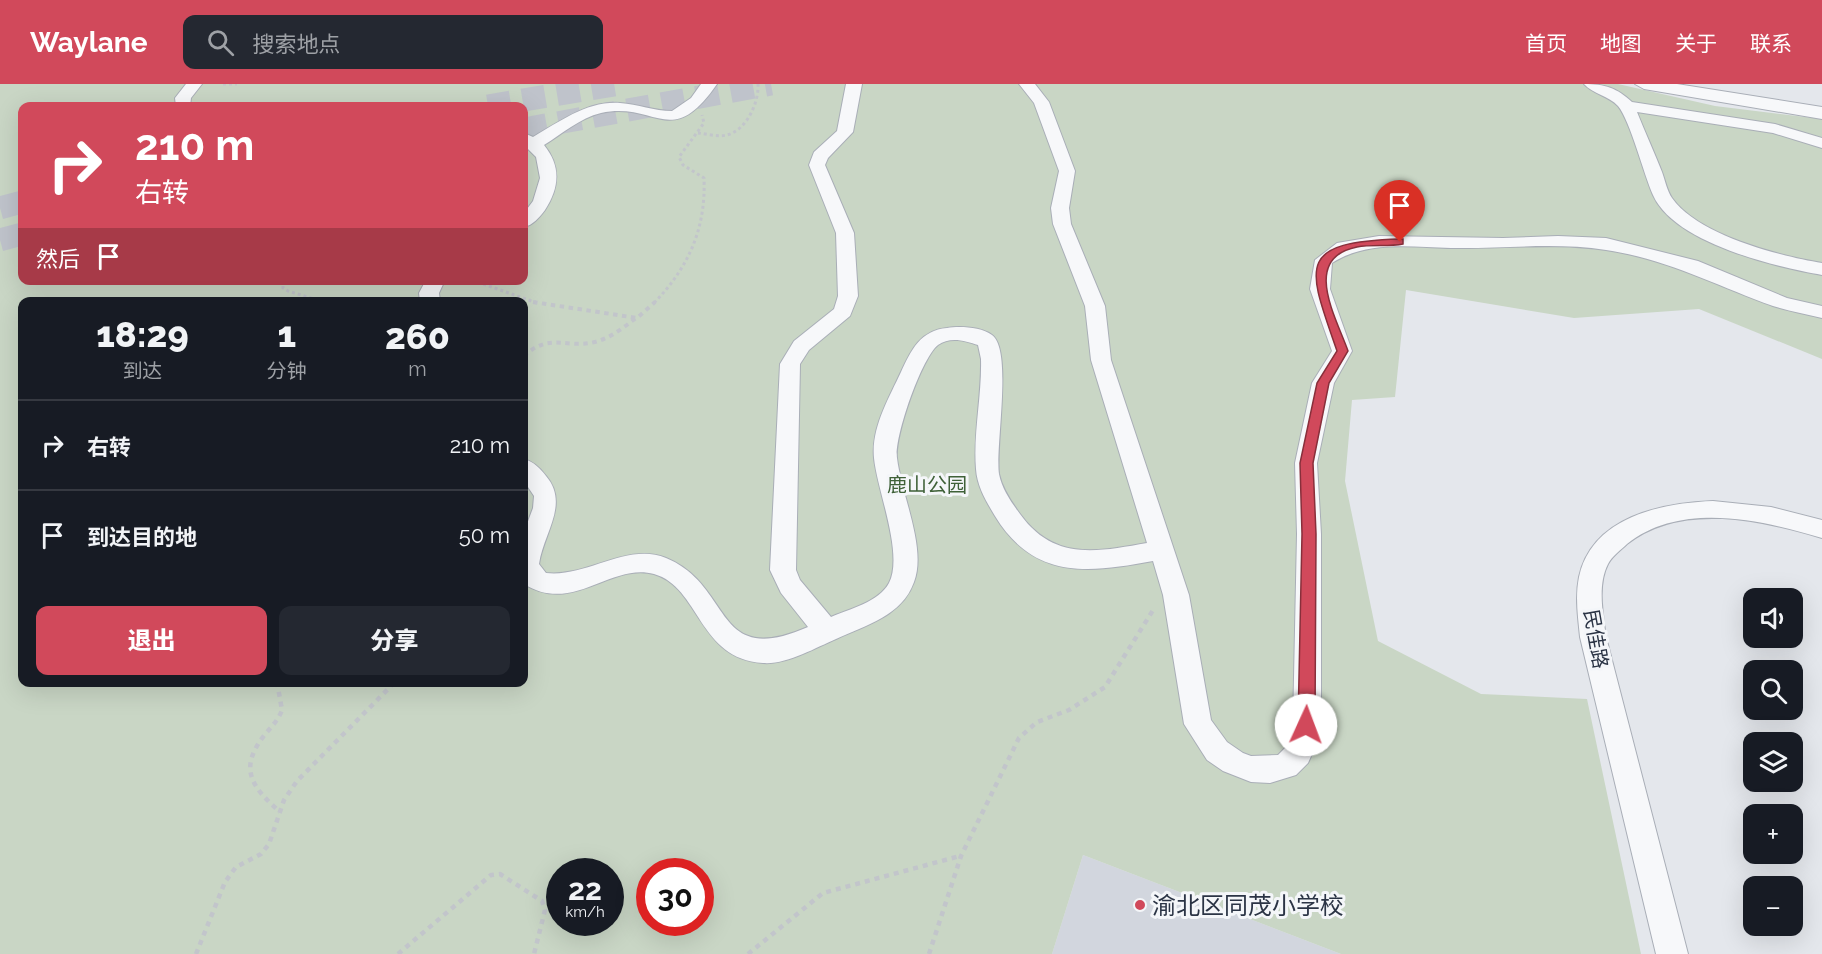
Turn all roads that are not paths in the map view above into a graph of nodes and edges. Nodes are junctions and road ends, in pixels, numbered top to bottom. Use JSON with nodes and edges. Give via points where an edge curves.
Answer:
{"nodes":[{"id":1,"x":194,"y":84,"type":"edge"},
{"id":2,"x":709,"y":84,"type":"edge"},
{"id":3,"x":854,"y":84,"type":"edge"},
{"id":4,"x":1027,"y":84,"type":"edge"},
{"id":5,"x":1592,"y":84,"type":"edge"},
{"id":6,"x":1644,"y":84,"type":"edge"},
{"id":7,"x":183,"y":102,"type":"edge"},
{"id":8,"x":1627,"y":106,"type":"junction"},
{"id":9,"x":1822,"y":114,"type":"edge"},
{"id":10,"x":528,"y":141,"type":"edge"},
{"id":11,"x":1822,"y":142,"type":"edge"},
{"id":12,"x":528,"y":217,"type":"edge"},
{"id":13,"x":1822,"y":268,"type":"edge"},
{"id":14,"x":1822,"y":312,"type":"edge"},
{"id":15,"x":528,"y":471,"type":"edge"},
{"id":16,"x":1822,"y":529,"type":"edge"},
{"id":17,"x":1160,"y":549,"type":"junction"},
{"id":18,"x":528,"y":554,"type":"edge"},
{"id":19,"x":528,"y":565,"type":"edge"},
{"id":20,"x":826,"y":630,"type":"junction"},
{"id":21,"x":1671,"y":954,"type":"edge"}],
"edges":[{"from":1,"to":7,"type":"street"},
{"from":2,"to":10,"type":"street","via":[[691,109],[664,116],[620,108],[602,109]]},
{"from":3,"to":20,"type":"street","via":[[845,132],[820,156],[817,165],[844,233],[847,304],[836,320],[801,346],[790,364],[783,570],[790,586]]},
{"from":4,"to":17,"type":"street","via":[[1041,102],[1067,171],[1060,208],[1062,224],[1095,306],[1101,360]]},
{"from":5,"to":8,"type":"street"},
{"from":6,"to":9,"type":"street"},
{"from":8,"to":11,"type":"street","via":[[1775,129]]},
{"from":8,"to":13,"type":"street","via":[[1664,200],[1678,213],[1763,256]]},
{"from":10,"to":12,"type":"street","via":[[547,160],[550,176],[542,201]]},
{"from":14,"to":17,"type":"street","via":[[1781,302],[1681,262],[1606,244],[1379,241],[1344,247],[1324,260],[1319,279],[1342,351],[1323,383],[1306,463],[1307,716],[1298,754],[1286,766],[1251,769],[1217,751],[1198,724],[1181,614]]},
{"from":15,"to":18,"type":"street","via":[[546,496]]},
{"from":16,"to":21,"type":"street","name":"民佳路","via":[[1749,512],[1701,509],[1656,517],[1621,534],[1598,559],[1588,597],[1593,637]]},
{"from":17,"to":20,"type":"street","via":[[1099,560],[1073,560],[1045,552],[1017,533],[988,478],[989,346],[977,336],[946,334],[931,340],[920,353],[886,436],[885,456],[906,558],[902,580],[892,599],[883,606]]},
{"from":19,"to":20,"type":"street","via":[[532,576],[563,585],[633,564],[655,562],[673,569],[730,640],[752,651],[773,651]]}]}
